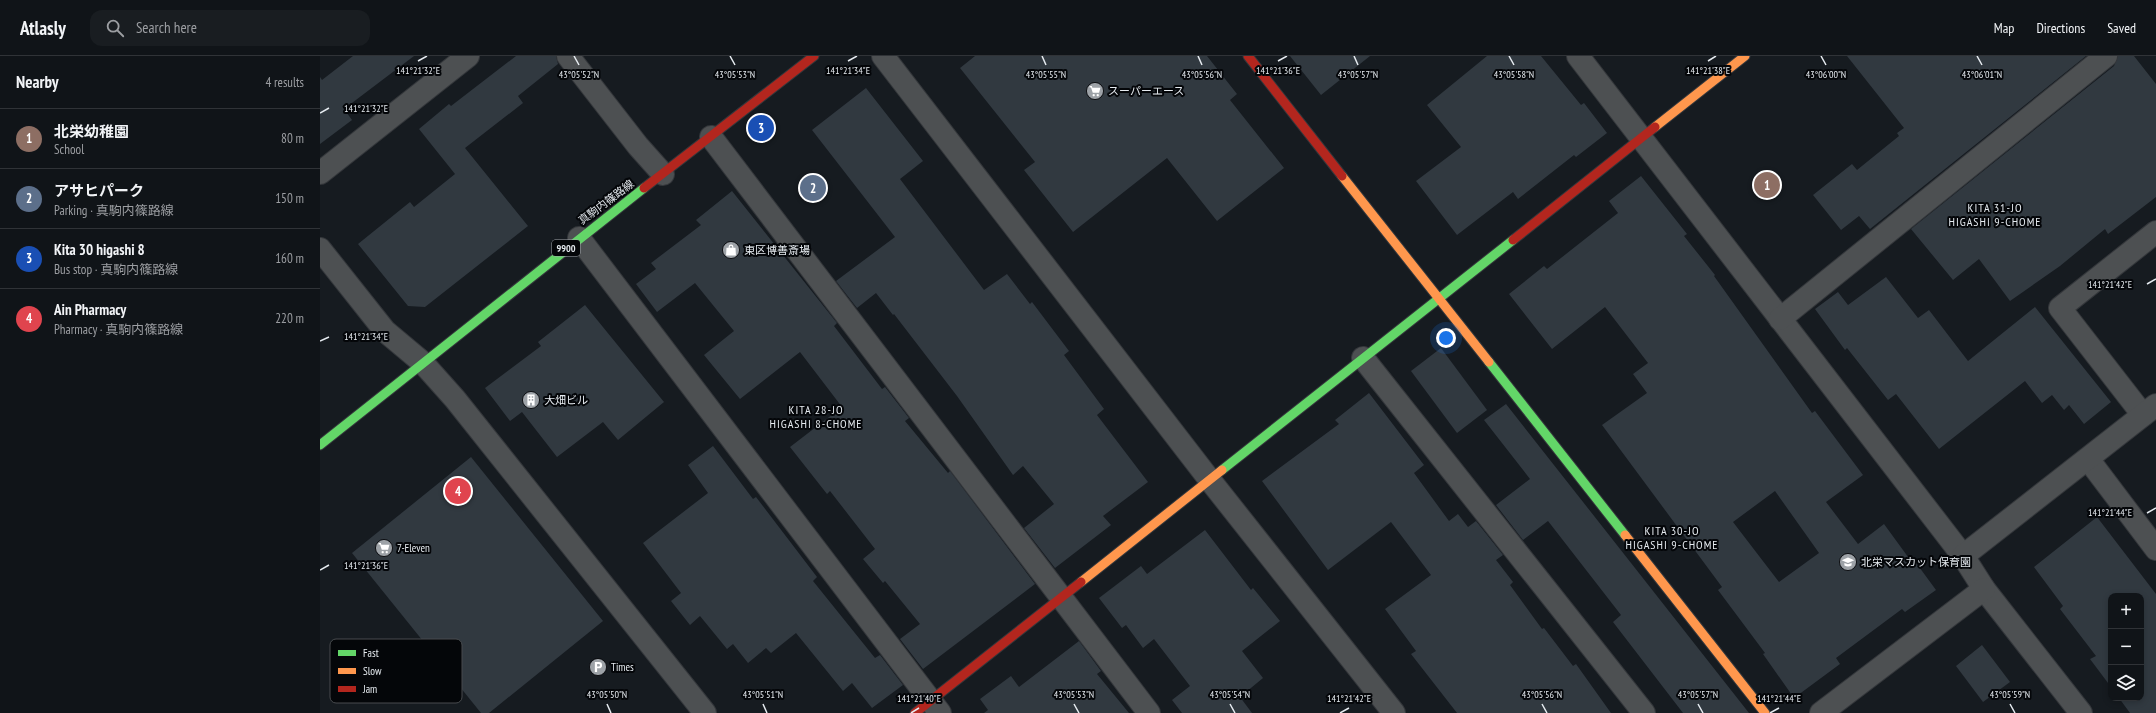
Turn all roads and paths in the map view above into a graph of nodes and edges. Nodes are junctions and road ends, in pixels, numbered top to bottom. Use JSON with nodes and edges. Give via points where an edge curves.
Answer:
{"nodes":[{"id":1,"x":468,"y":56,"type":"edge"},
{"id":2,"x":568,"y":56,"type":"edge"},
{"id":3,"x":814,"y":56,"type":"edge"},
{"id":4,"x":883,"y":56,"type":"edge"},
{"id":5,"x":1248,"y":56,"type":"edge"},
{"id":6,"x":1578,"y":56,"type":"edge"},
{"id":7,"x":1745,"y":56,"type":"edge"},
{"id":8,"x":2106,"y":56,"type":"edge"},
{"id":9,"x":711,"y":137,"type":"junction"},
{"id":10,"x":1640,"y":138,"type":"junction"},
{"id":11,"x":320,"y":173,"type":"edge"},
{"id":12,"x":663,"y":174,"type":"junction"},
{"id":13,"x":2156,"y":232,"type":"edge"},
{"id":14,"x":579,"y":238,"type":"junction"},
{"id":15,"x":320,"y":248,"type":"edge"},
{"id":16,"x":1438,"y":298,"type":"junction"},
{"id":17,"x":1780,"y":318,"type":"junction"},
{"id":18,"x":1363,"y":358,"type":"junction"},
{"id":19,"x":422,"y":362,"type":"junction"},
{"id":20,"x":2150,"y":410,"type":"edge"},
{"id":21,"x":320,"y":445,"type":"edge"},
{"id":22,"x":2088,"y":459,"type":"junction"},
{"id":23,"x":1209,"y":479,"type":"junction"},
{"id":24,"x":2156,"y":549,"type":"edge"},
{"id":25,"x":1963,"y":556,"type":"junction"},
{"id":26,"x":1984,"y":589,"type":"junction"},
{"id":27,"x":1061,"y":597,"type":"junction"},
{"id":28,"x":928,"y":709,"type":"edge"},
{"id":29,"x":705,"y":713,"type":"edge"},
{"id":30,"x":1150,"y":713,"type":"edge"},
{"id":31,"x":1394,"y":713,"type":"edge"},
{"id":32,"x":1644,"y":713,"type":"edge"},
{"id":33,"x":1765,"y":713,"type":"edge"},
{"id":34,"x":1821,"y":713,"type":"edge"},
{"id":35,"x":2082,"y":713,"type":"edge"}],
"edges":[{"from":1,"to":11,"type":"street"},
{"from":2,"to":12,"type":"street"},
{"from":3,"to":9,"type":"street","name":"真駒内篠路線","number":"9900"},
{"from":4,"to":23,"type":"street"},
{"from":5,"to":16,"type":"street"},
{"from":6,"to":10,"type":"street"},
{"from":7,"to":10,"type":"street"},
{"from":8,"to":17,"type":"street"},
{"from":9,"to":12,"type":"street","name":"真駒内篠路線","number":"9900"},
{"from":9,"to":27,"type":"street"},
{"from":10,"to":16,"type":"street"},
{"from":10,"to":17,"type":"street"},
{"from":12,"to":14,"type":"street","name":"真駒内篠路線","number":"9900"},
{"from":13,"to":20,"type":"street","via":[[2060,308]]},
{"from":14,"to":19,"type":"street","name":"真駒内篠路線","number":"9900"},
{"from":14,"to":28,"type":"street"},
{"from":15,"to":19,"type":"street","via":[[385,331]]},
{"from":16,"to":18,"type":"street"},
{"from":16,"to":33,"type":"street"},
{"from":17,"to":25,"type":"street"},
{"from":18,"to":23,"type":"street"},
{"from":18,"to":32,"type":"street"},
{"from":19,"to":21,"type":"street","name":"真駒内篠路線","number":"9900"},
{"from":19,"to":29,"type":"street","via":[[456,399]]},
{"from":20,"to":22,"type":"street"},
{"from":22,"to":24,"type":"street"},
{"from":22,"to":25,"type":"street"},
{"from":23,"to":27,"type":"street"},
{"from":23,"to":31,"type":"street"},
{"from":25,"to":26,"type":"street"},
{"from":26,"to":34,"type":"street"},
{"from":26,"to":35,"type":"street"},
{"from":27,"to":28,"type":"street"},
{"from":27,"to":30,"type":"street"}]}
